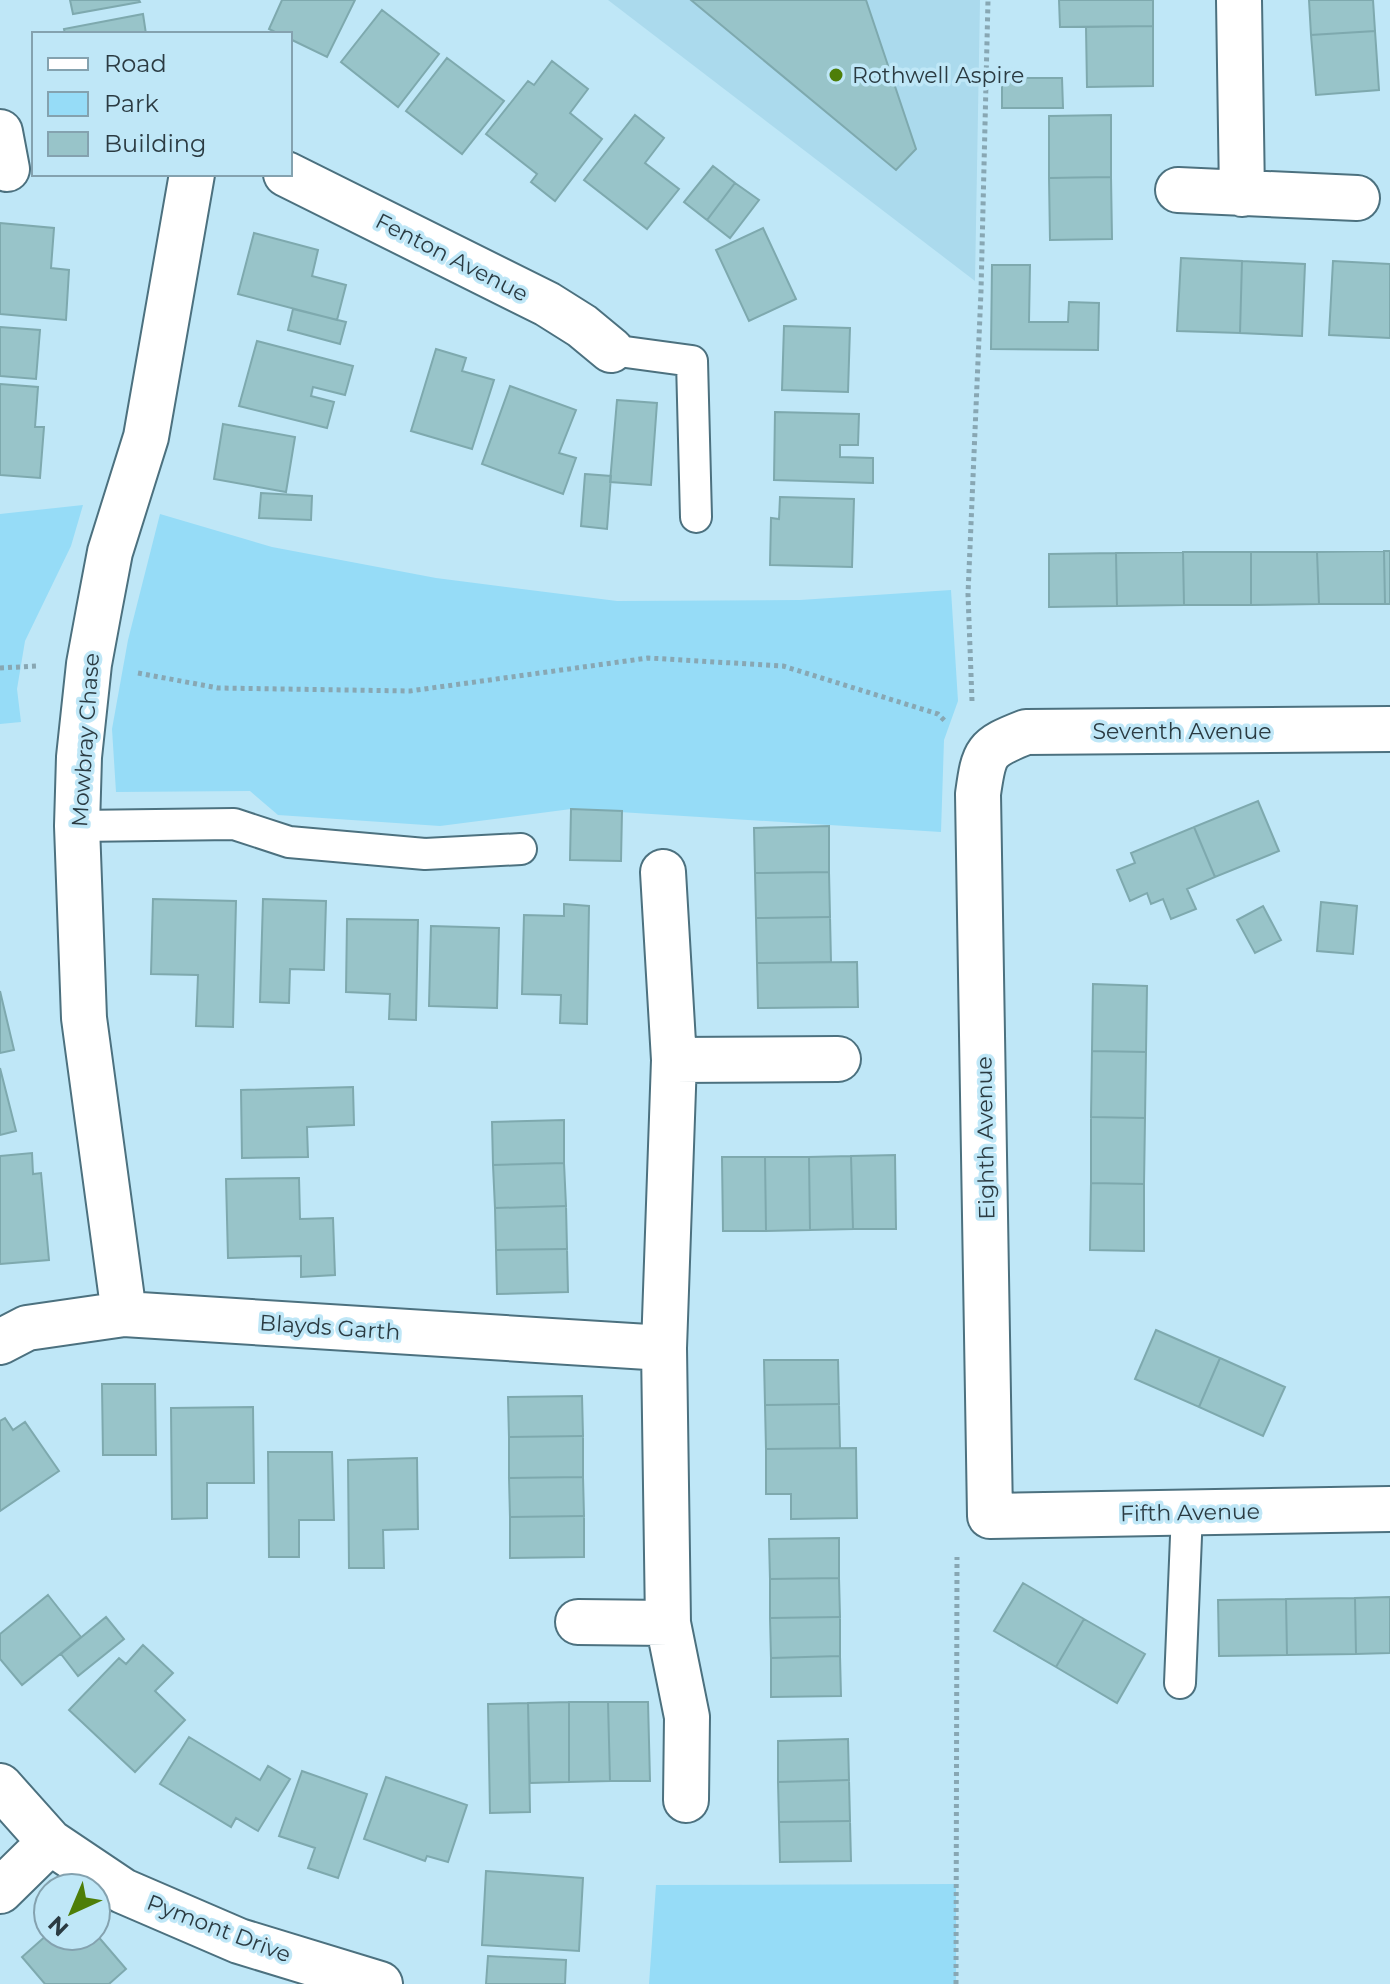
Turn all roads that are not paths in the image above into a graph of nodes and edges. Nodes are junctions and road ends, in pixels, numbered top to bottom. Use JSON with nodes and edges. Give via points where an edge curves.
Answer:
{"nodes":[{"id":1,"x":1239,"y":0,"type":"edge"},
{"id":2,"x":192,"y":176,"type":"edge"},
{"id":3,"x":290,"y":176,"type":"edge"},
{"id":4,"x":1178,"y":190,"type":"dead end"},
{"id":5,"x":1242,"y":194,"type":"junction"},
{"id":6,"x":1357,"y":198,"type":"dead end"},
{"id":7,"x":611,"y":350,"type":"joint"},
{"id":8,"x":696,"y":517,"type":"dead end"},
{"id":9,"x":1390,"y":729,"type":"edge"},
{"id":10,"x":991,"y":752,"type":"joint"},
{"id":11,"x":77,"y":826,"type":"junction"},
{"id":12,"x":521,"y":849,"type":"dead end"},
{"id":13,"x":663,"y":872,"type":"dead end"},
{"id":14,"x":838,"y":1059,"type":"dead end"},
{"id":15,"x":674,"y":1060,"type":"junction"},
{"id":16,"x":124,"y":1314,"type":"junction"},
{"id":17,"x":0,"y":1342,"type":"edge"},
{"id":18,"x":664,"y":1348,"type":"junction"},
{"id":19,"x":1390,"y":1509,"type":"edge"},
{"id":20,"x":1187,"y":1512,"type":"junction"},
{"id":21,"x":990,"y":1516,"type":"joint"},
{"id":22,"x":578,"y":1622,"type":"dead end"},
{"id":23,"x":668,"y":1623,"type":"junction"},
{"id":24,"x":1180,"y":1683,"type":"dead end"},
{"id":25,"x":0,"y":1786,"type":"edge"},
{"id":26,"x":686,"y":1800,"type":"dead end"},
{"id":27,"x":50,"y":1842,"type":"junction"},
{"id":28,"x":0,"y":1891,"type":"edge"},
{"id":29,"x":380,"y":1984,"type":"edge"}],
"edges":[{"from":1,"to":5,"type":"street"},
{"from":2,"to":11,"type":"street","name":"Mowbray Chase","via":[[146,437],[110,552],[89,664]]},
{"from":3,"to":7,"type":"street","name":"Fenton Avenue","via":[[547,304]]},
{"from":4,"to":5,"type":"street"},
{"from":5,"to":6,"type":"street"},
{"from":7,"to":8,"type":"lane","via":[[692,361]]},
{"from":9,"to":10,"type":"street","name":"Seventh Avenue","via":[[1026,732]]},
{"from":10,"to":21,"type":"street","name":"Eighth Avenue","via":[[978,794]]},
{"from":11,"to":12,"type":"lane","via":[[234,824],[304,844],[425,854]]},
{"from":11,"to":16,"type":"street","name":"Mowbray Chase","via":[[84,1018]]},
{"from":13,"to":15,"type":"street"},
{"from":14,"to":15,"type":"street"},
{"from":15,"to":18,"type":"street"},
{"from":16,"to":17,"type":"street","name":"Blayds Garth","via":[[27,1328]]},
{"from":16,"to":18,"type":"street","name":"Blayds Garth"},
{"from":18,"to":23,"type":"street"},
{"from":19,"to":20,"type":"street","name":"Fifth Avenue"},
{"from":20,"to":21,"type":"street","name":"Fifth Avenue"},
{"from":20,"to":24,"type":"lane"},
{"from":22,"to":23,"type":"street"},
{"from":23,"to":26,"type":"street","via":[[687,1717]]},
{"from":25,"to":27,"type":"street","name":"Pymont Drive"},
{"from":27,"to":28,"type":"street"},
{"from":27,"to":29,"type":"street","name":"Pymont Drive","via":[[123,1891],[225,1935]]}]}
